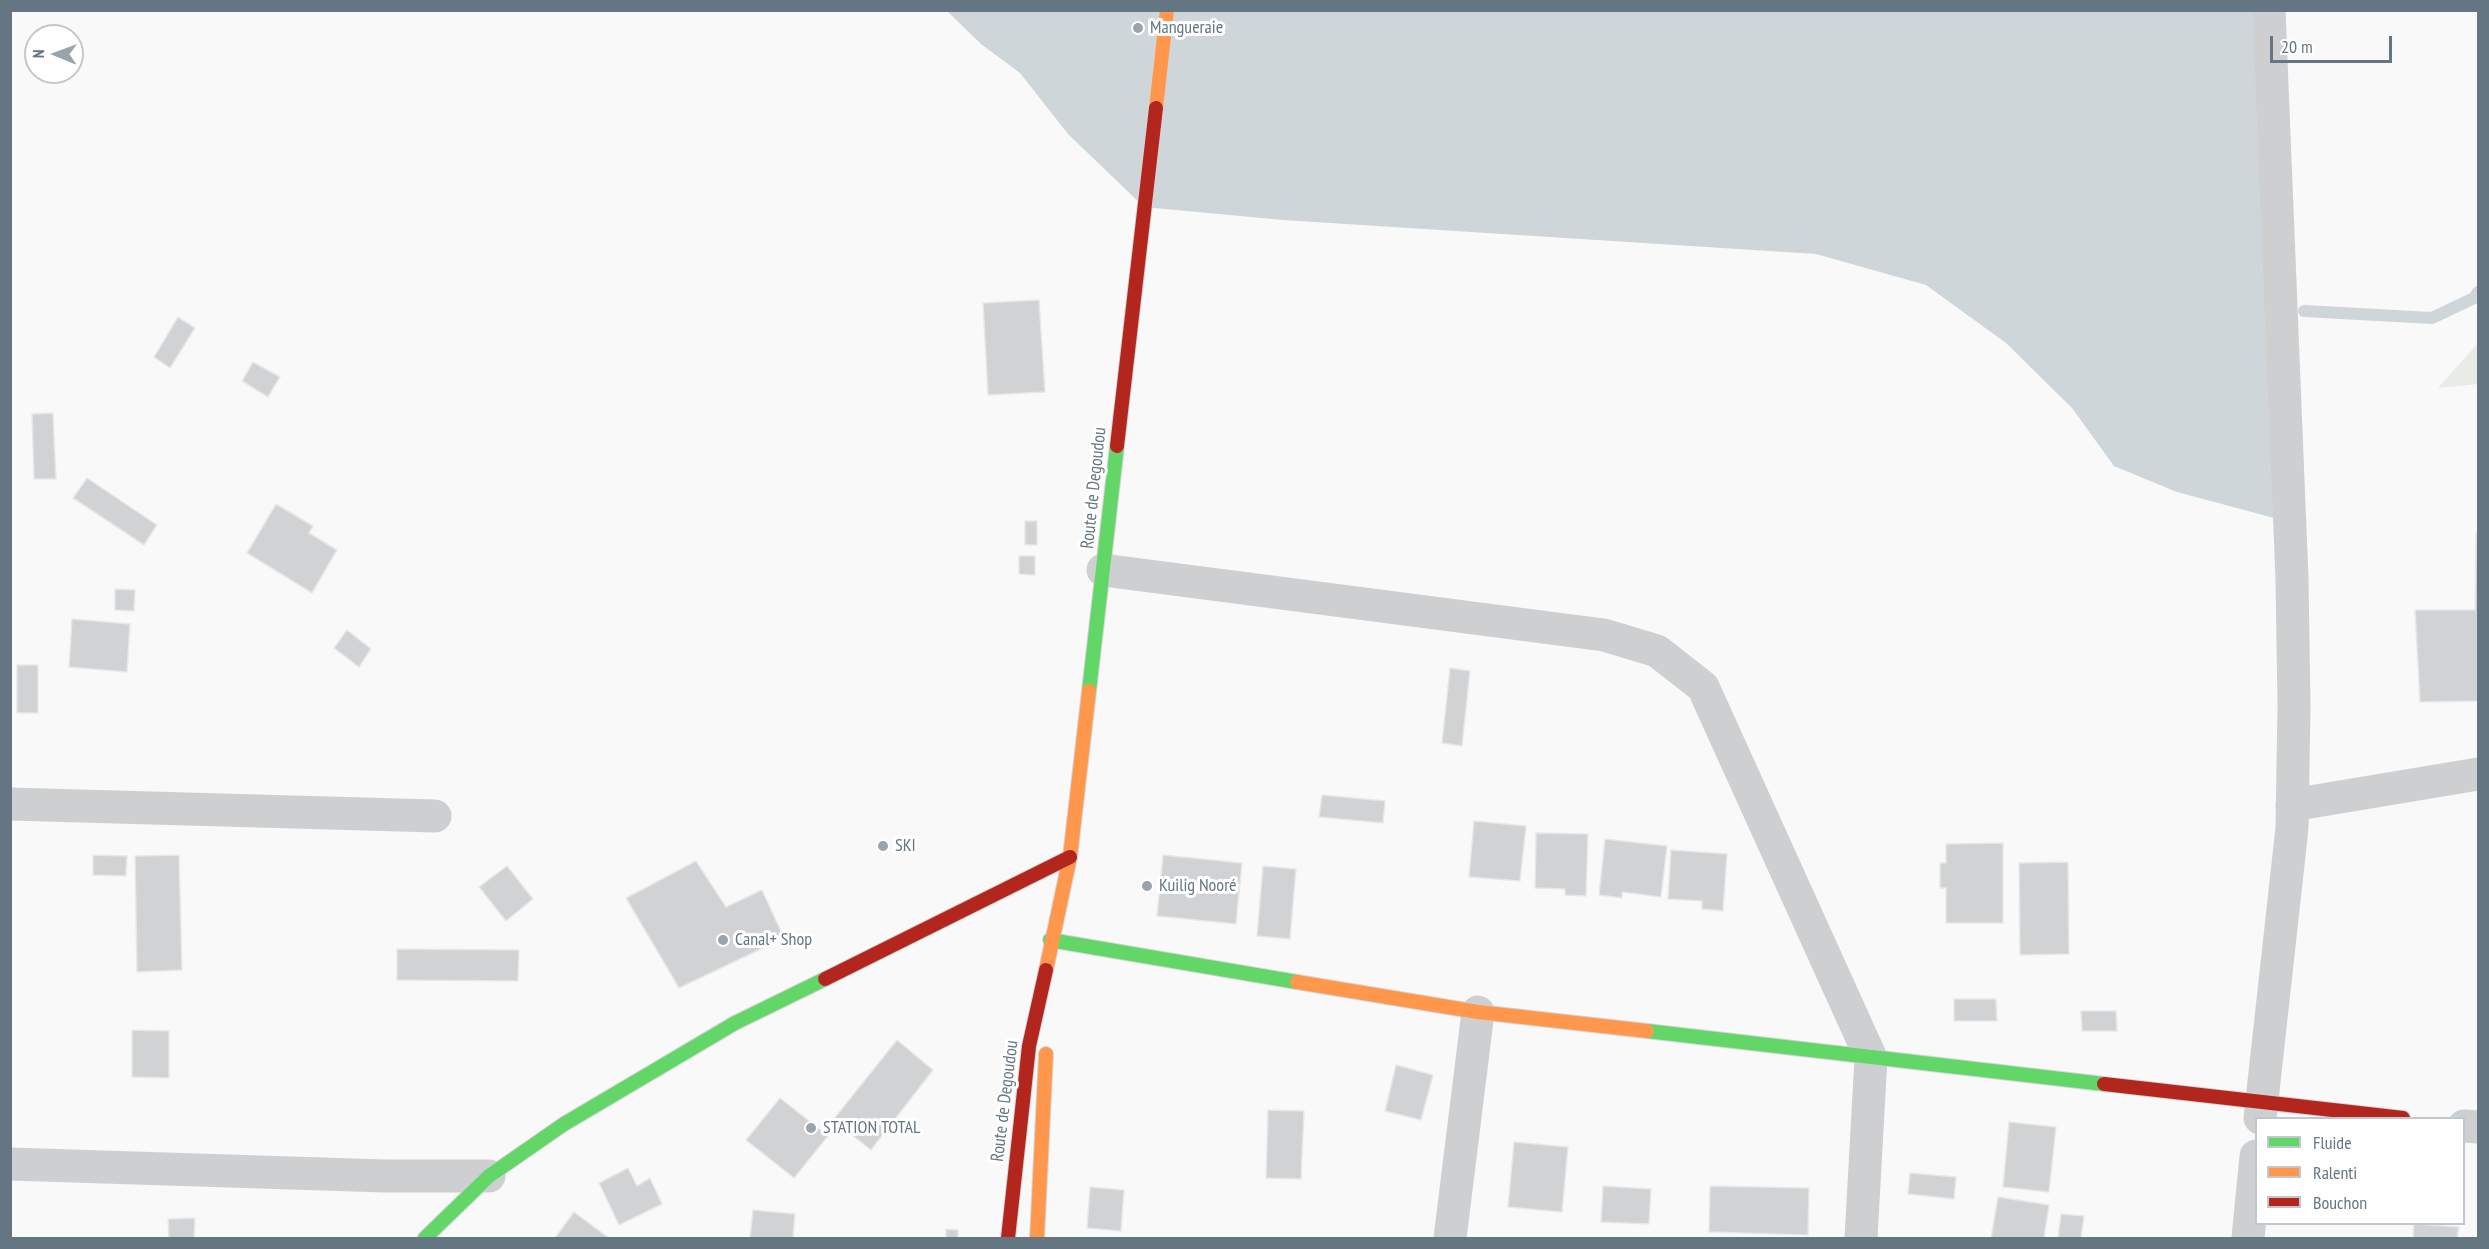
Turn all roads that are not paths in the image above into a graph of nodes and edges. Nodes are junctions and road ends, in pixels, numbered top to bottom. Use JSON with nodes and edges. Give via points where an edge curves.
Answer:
{"nodes":[{"id":1,"x":1167,"y":10,"type":"edge"},
{"id":2,"x":2269,"y":10,"type":"edge"},
{"id":3,"x":1103,"y":570,"type":"junction"},
{"id":4,"x":2478,"y":774,"type":"edge"},
{"id":5,"x":10,"y":804,"type":"edge"},
{"id":6,"x":2292,"y":805,"type":"junction"},
{"id":7,"x":435,"y":816,"type":"dead end"},
{"id":8,"x":1070,"y":857,"type":"junction"},
{"id":9,"x":1050,"y":940,"type":"junction"},
{"id":10,"x":1046,"y":968,"type":"junction"},
{"id":11,"x":1478,"y":1012,"type":"junction"},
{"id":12,"x":1871,"y":1058,"type":"junction"},
{"id":13,"x":2261,"y":1110,"type":"edge"},
{"id":14,"x":2371,"y":1117,"type":"edge"},
{"id":15,"x":10,"y":1164,"type":"edge"},
{"id":16,"x":2255,"y":1166,"type":"edge"},
{"id":17,"x":489,"y":1176,"type":"junction"},
{"id":18,"x":424,"y":1239,"type":"edge"},
{"id":19,"x":1008,"y":1239,"type":"edge"},
{"id":20,"x":1037,"y":1239,"type":"edge"},
{"id":21,"x":1450,"y":1239,"type":"edge"},
{"id":22,"x":1861,"y":1239,"type":"edge"},
{"id":23,"x":2248,"y":1239,"type":"edge"}],
"edges":[{"from":1,"to":3,"type":"main road","name":"Route de Degoudou"},
{"from":2,"to":6,"type":"street","via":[[2292,579]]},
{"from":3,"to":8,"type":"main road","name":"Route de Degoudou"},
{"from":3,"to":12,"type":"street","via":[[1604,635],[1657,651],[1703,687]]},
{"from":4,"to":6,"type":"street"},
{"from":5,"to":7,"type":"street"},
{"from":6,"to":13,"type":"street"},
{"from":8,"to":9,"type":"main road","name":"Route de Degoudou"},
{"from":8,"to":17,"type":"main road","via":[[735,1023],[564,1124]]},
{"from":9,"to":10,"type":"main road","name":"Route de Degoudou"},
{"from":9,"to":11,"type":"main road"},
{"from":10,"to":19,"type":"main road","name":"Route de Degoudou","via":[[1028,1058]]},
{"from":10,"to":20,"type":"main road","name":"Route de Degoudou","via":[[1046,1114]]},
{"from":11,"to":12,"type":"main road"},
{"from":11,"to":21,"type":"street"},
{"from":12,"to":13,"type":"main road"},
{"from":12,"to":22,"type":"street"},
{"from":13,"to":14,"type":"main road"},
{"from":15,"to":17,"type":"street"},
{"from":16,"to":23,"type":"street"},
{"from":17,"to":18,"type":"main road"}]}
